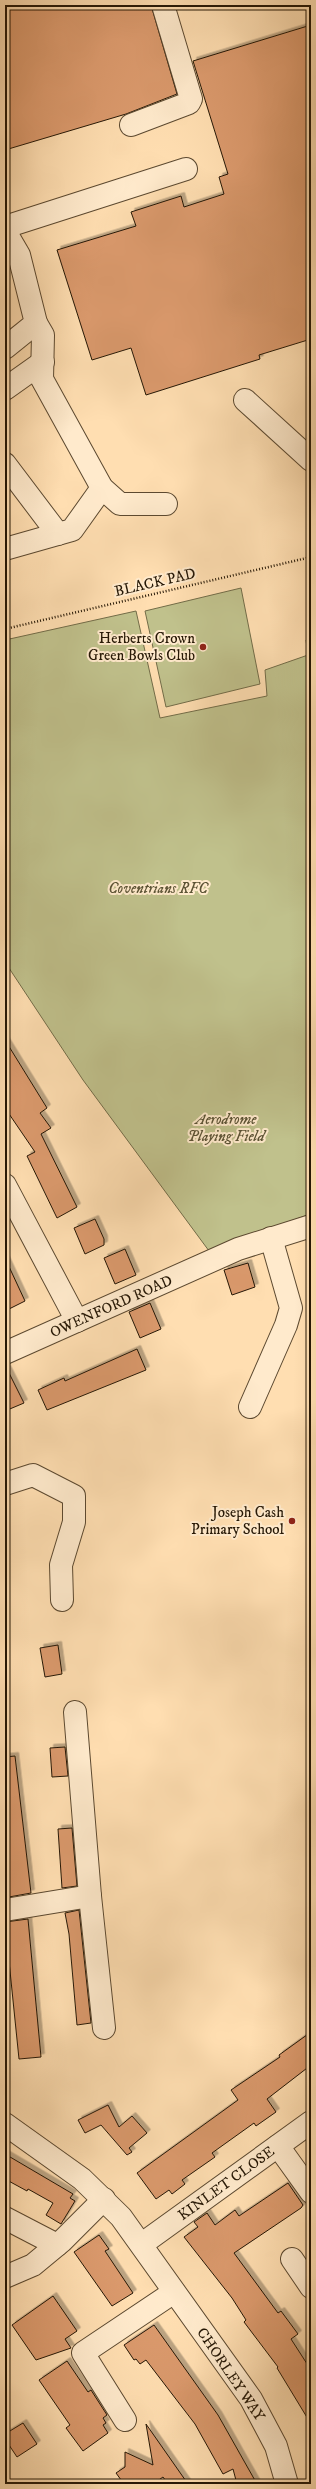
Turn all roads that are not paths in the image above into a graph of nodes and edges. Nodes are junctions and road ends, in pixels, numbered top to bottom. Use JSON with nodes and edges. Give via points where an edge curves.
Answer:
{"nodes":[{"id":1,"x":164,"y":5,"type":"edge"},
{"id":2,"x":131,"y":125,"type":"dead end"},
{"id":3,"x":186,"y":169,"type":"dead end"},
{"id":4,"x":5,"y":227,"type":"edge"},
{"id":5,"x":5,"y":231,"type":"edge"},
{"id":6,"x":36,"y":323,"type":"junction"},
{"id":7,"x":5,"y":348,"type":"edge"},
{"id":8,"x":42,"y":362,"type":"junction"},
{"id":9,"x":5,"y":389,"type":"edge"},
{"id":10,"x":245,"y":400,"type":"dead end"},
{"id":11,"x":311,"y":460,"type":"edge"},
{"id":12,"x":5,"y":464,"type":"edge"},
{"id":13,"x":102,"y":488,"type":"junction"},
{"id":14,"x":166,"y":504,"type":"dead end"},
{"id":15,"x":58,"y":534,"type":"junction"},
{"id":16,"x":5,"y":549,"type":"edge"},
{"id":17,"x":5,"y":1185,"type":"edge"},
{"id":18,"x":311,"y":1226,"type":"edge"},
{"id":19,"x":271,"y":1238,"type":"junction"},
{"id":20,"x":77,"y":1321,"type":"junction"},
{"id":21,"x":5,"y":1352,"type":"edge"},
{"id":22,"x":250,"y":1408,"type":"dead end"},
{"id":23,"x":5,"y":1484,"type":"edge"},
{"id":24,"x":62,"y":1600,"type":"dead end"},
{"id":25,"x":74,"y":1712,"type":"dead end"},
{"id":26,"x":90,"y":1896,"type":"junction"},
{"id":27,"x":5,"y":1910,"type":"edge"},
{"id":28,"x":104,"y":2028,"type":"dead end"},
{"id":29,"x":311,"y":2122,"type":"edge"},
{"id":30,"x":5,"y":2124,"type":"edge"},
{"id":31,"x":278,"y":2146,"type":"junction"},
{"id":32,"x":311,"y":2192,"type":"edge"},
{"id":33,"x":104,"y":2199,"type":"junction"},
{"id":34,"x":5,"y":2218,"type":"edge"},
{"id":35,"x":142,"y":2244,"type":"junction"},
{"id":36,"x":57,"y":2245,"type":"junction"},
{"id":37,"x":292,"y":2259,"type":"dead end"},
{"id":38,"x":5,"y":2278,"type":"edge"},
{"id":39,"x":311,"y":2287,"type":"edge"},
{"id":40,"x":174,"y":2292,"type":"junction"},
{"id":41,"x":125,"y":2420,"type":"dead end"},
{"id":42,"x":287,"y":2484,"type":"edge"}],
"edges":[{"from":1,"to":2,"type":"street","via":[[191,99],[189,103]]},
{"from":3,"to":4,"type":"street"},
{"from":5,"to":6,"type":"street","via":[[19,254]]},
{"from":6,"to":7,"type":"street"},
{"from":6,"to":8,"type":"street","via":[[43,335]]},
{"from":8,"to":9,"type":"street"},
{"from":8,"to":13,"type":"street","via":[[42,379]]},
{"from":10,"to":11,"type":"street"},
{"from":12,"to":15,"type":"street"},
{"from":13,"to":14,"type":"street","via":[[120,504]]},
{"from":13,"to":15,"type":"street","via":[[72,530]]},
{"from":15,"to":16,"type":"street"},
{"from":17,"to":20,"type":"street"},
{"from":18,"to":19,"type":"street","name":"OWENFORD ROAD"},
{"from":19,"to":20,"type":"street","name":"OWENFORD ROAD","via":[[216,1259]]},
{"from":19,"to":22,"type":"street","via":[[291,1308]]},
{"from":20,"to":21,"type":"street","name":"OWENFORD ROAD"},
{"from":23,"to":24,"type":"street","via":[[33,1475],[74,1496],[74,1522],[61,1565]]},
{"from":25,"to":26,"type":"street"},
{"from":26,"to":27,"type":"street"},
{"from":26,"to":28,"type":"street"},
{"from":29,"to":31,"type":"street","name":"KINLET CLOSE"},
{"from":30,"to":33,"type":"street","name":"CHORLEY WAY","via":[[82,2178]]},
{"from":31,"to":32,"type":"street"},
{"from":31,"to":35,"type":"street","name":"KINLET CLOSE"},
{"from":33,"to":35,"type":"street","name":"CHORLEY WAY"},
{"from":33,"to":36,"type":"street"},
{"from":34,"to":36,"type":"street"},
{"from":35,"to":40,"type":"street","name":"CHORLEY WAY"},
{"from":36,"to":38,"type":"street","via":[[33,2265]]},
{"from":37,"to":39,"type":"street"},
{"from":40,"to":41,"type":"street","via":[[83,2353]]},
{"from":40,"to":42,"type":"street","name":"CHORLEY WAY","via":[[254,2405],[276,2446]]}]}
